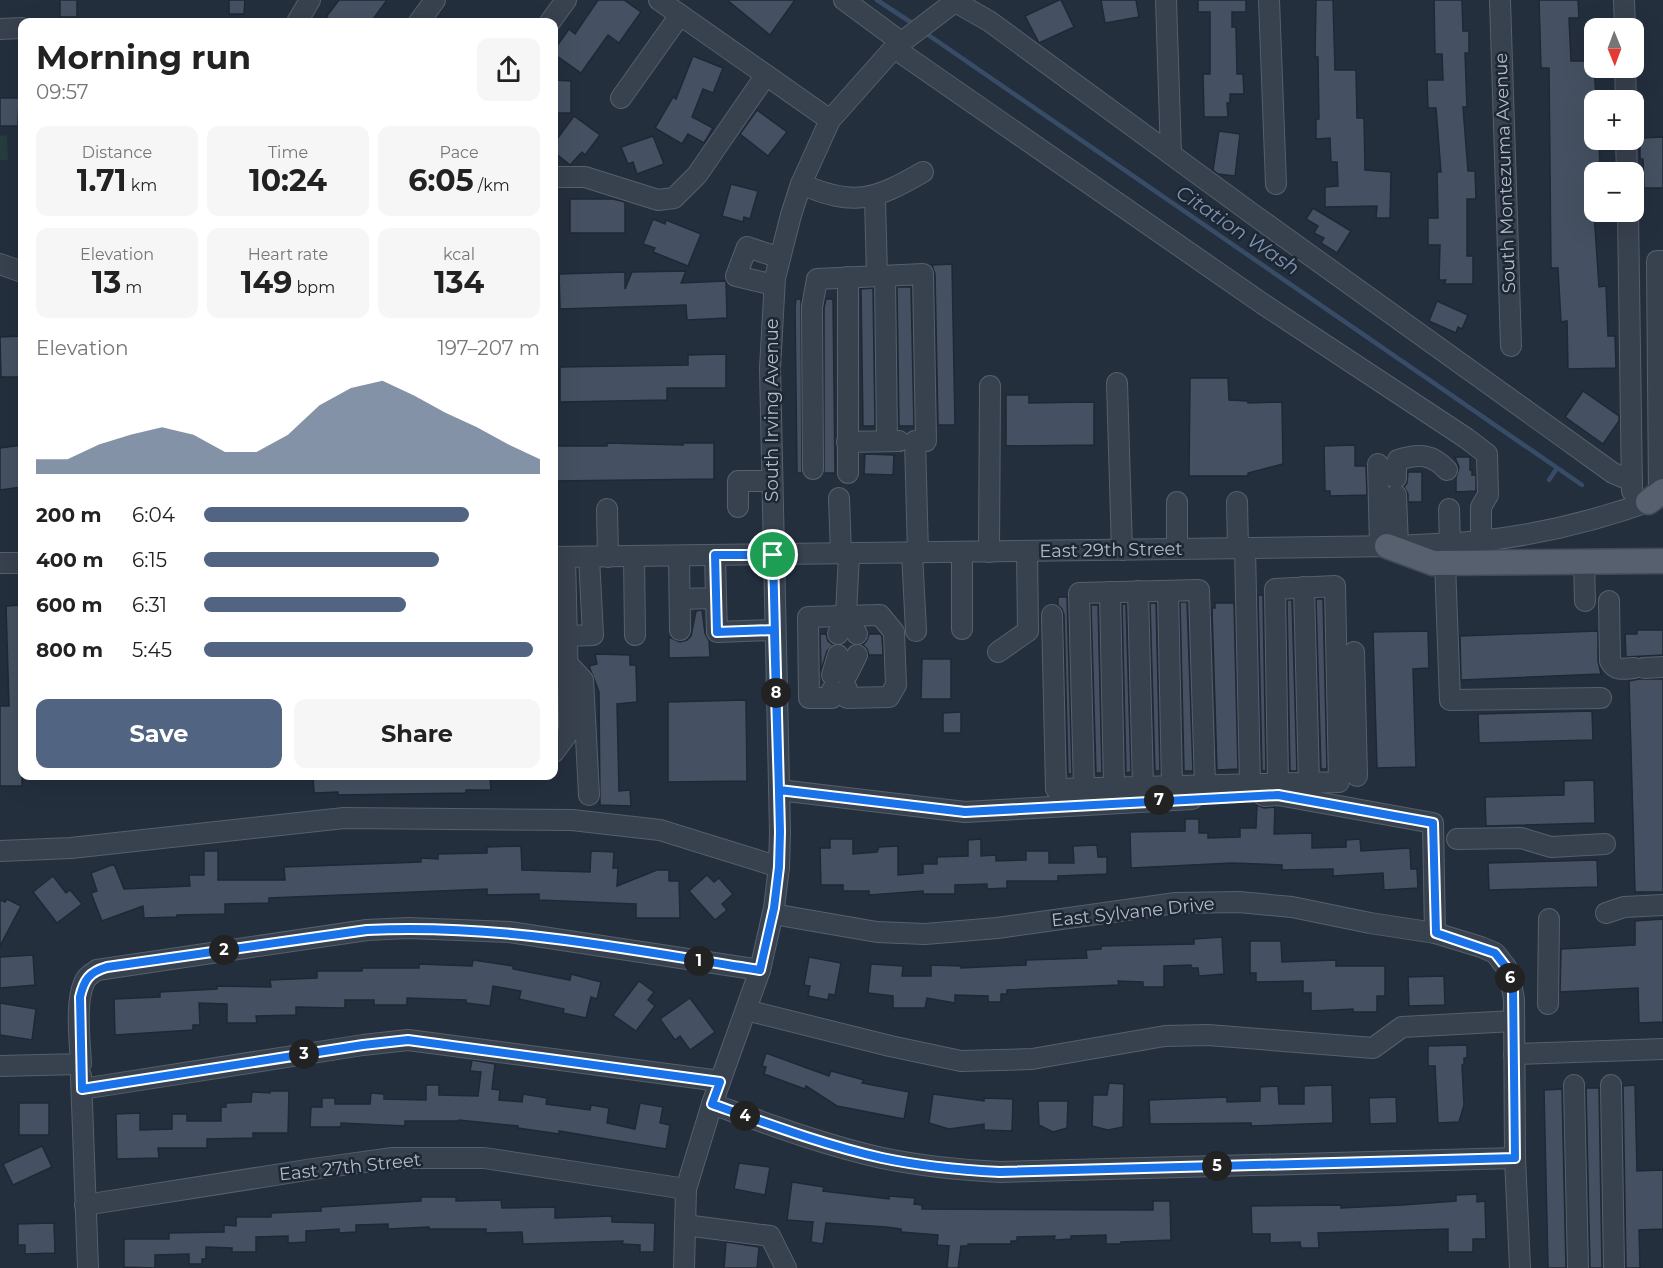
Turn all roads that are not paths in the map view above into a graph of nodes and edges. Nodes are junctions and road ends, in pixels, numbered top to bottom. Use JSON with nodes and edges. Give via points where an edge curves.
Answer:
{"nodes":[{"id":1,"x":310,"y":0,"type":"edge"},
{"id":2,"x":435,"y":0,"type":"edge"},
{"id":3,"x":566,"y":0,"type":"edge"},
{"id":4,"x":659,"y":0,"type":"edge"},
{"id":5,"x":844,"y":0,"type":"edge"},
{"id":6,"x":954,"y":0,"type":"edge"},
{"id":7,"x":1166,"y":0,"type":"edge"},
{"id":8,"x":1269,"y":0,"type":"edge"},
{"id":9,"x":1500,"y":0,"type":"edge"},
{"id":10,"x":1624,"y":0,"type":"edge"},
{"id":11,"x":680,"y":15,"type":"junction"},
{"id":12,"x":299,"y":18,"type":"edge"},
{"id":13,"x":421,"y":18,"type":"edge"},
{"id":14,"x":553,"y":18,"type":"edge"},
{"id":15,"x":1624,"y":18,"type":"edge"},
{"id":16,"x":0,"y":28,"type":"edge"},
{"id":17,"x":18,"y":28,"type":"edge"},
{"id":18,"x":897,"y":45,"type":"junction"},
{"id":19,"x":766,"y":75,"type":"junction"},
{"id":20,"x":621,"y":98,"type":"dead end"},
{"id":21,"x":830,"y":120,"type":"junction"},
{"id":22,"x":1171,"y":154,"type":"junction"},
{"id":23,"x":923,"y":172,"type":"dead end"},
{"id":24,"x":558,"y":177,"type":"edge"},
{"id":25,"x":801,"y":184,"type":"junction"},
{"id":26,"x":1276,"y":184,"type":"dead end"},
{"id":27,"x":875,"y":199,"type":"dead end"},
{"id":28,"x":1628,"y":222,"type":"edge"},
{"id":29,"x":780,"y":258,"type":"junction"},
{"id":30,"x":1663,"y":261,"type":"edge"},
{"id":31,"x":0,"y":264,"type":"edge"},
{"id":32,"x":18,"y":271,"type":"edge"},
{"id":33,"x":881,"y":276,"type":"junction"},
{"id":34,"x":848,"y":277,"type":"junction"},
{"id":35,"x":774,"y":285,"type":"junction"},
{"id":36,"x":1660,"y":323,"type":"edge"},
{"id":37,"x":1510,"y":346,"type":"dead end"},
{"id":38,"x":1117,"y":383,"type":"dead end"},
{"id":39,"x":990,"y":386,"type":"dead end"},
{"id":40,"x":887,"y":441,"type":"junction"},
{"id":41,"x":915,"y":441,"type":"junction"},
{"id":42,"x":1661,"y":441,"type":"edge"},
{"id":43,"x":847,"y":442,"type":"junction"},
{"id":44,"x":1378,"y":464,"type":"dead end"},
{"id":45,"x":813,"y":469,"type":"dead end"},
{"id":46,"x":1448,"y":470,"type":"dead end"},
{"id":47,"x":848,"y":473,"type":"dead end"},
{"id":48,"x":771,"y":481,"type":"junction"},
{"id":49,"x":1632,"y":481,"type":"junction"},
{"id":50,"x":839,"y":498,"type":"dead end"},
{"id":51,"x":1653,"y":498,"type":"edge"},
{"id":52,"x":1177,"y":502,"type":"dead end"},
{"id":53,"x":1237,"y":502,"type":"dead end"},
{"id":54,"x":738,"y":507,"type":"dead end"},
{"id":55,"x":607,"y":509,"type":"dead end"},
{"id":56,"x":1449,"y":509,"type":"dead end"},
{"id":57,"x":1481,"y":541,"type":"junction"},
{"id":58,"x":1388,"y":546,"type":"junction"},
{"id":59,"x":1242,"y":548,"type":"junction"},
{"id":60,"x":1177,"y":549,"type":"junction"},
{"id":61,"x":1122,"y":550,"type":"junction"},
{"id":62,"x":1028,"y":551,"type":"junction"},
{"id":63,"x":962,"y":552,"type":"junction"},
{"id":64,"x":989,"y":552,"type":"junction"},
{"id":65,"x":915,"y":553,"type":"junction"},
{"id":66,"x":1447,"y":553,"type":"junction"},
{"id":67,"x":845,"y":554,"type":"junction"},
{"id":68,"x":715,"y":555,"type":"junction"},
{"id":69,"x":773,"y":555,"type":"junction"},
{"id":70,"x":634,"y":556,"type":"junction"},
{"id":71,"x":679,"y":556,"type":"junction"},
{"id":72,"x":559,"y":557,"type":"edge"},
{"id":73,"x":598,"y":557,"type":"junction"},
{"id":74,"x":1663,"y":561,"type":"edge"},
{"id":75,"x":1584,"y":562,"type":"junction"},
{"id":76,"x":0,"y":563,"type":"edge"},
{"id":77,"x":18,"y":563,"type":"edge"},
{"id":78,"x":1304,"y":587,"type":"junction"},
{"id":79,"x":1138,"y":591,"type":"junction"},
{"id":80,"x":1168,"y":591,"type":"junction"},
{"id":81,"x":1110,"y":592,"type":"junction"},
{"id":82,"x":716,"y":598,"type":"junction"},
{"id":83,"x":680,"y":599,"type":"junction"},
{"id":84,"x":1585,"y":601,"type":"dead end"},
{"id":85,"x":1609,"y":601,"type":"dead end"},
{"id":86,"x":846,"y":615,"type":"junction"},
{"id":87,"x":1052,"y":615,"type":"dead end"},
{"id":88,"x":962,"y":629,"type":"dead end"},
{"id":89,"x":680,"y":630,"type":"dead end"},
{"id":90,"x":774,"y":630,"type":"junction"},
{"id":91,"x":916,"y":631,"type":"dead end"},
{"id":92,"x":848,"y":634,"type":"dead end"},
{"id":93,"x":635,"y":635,"type":"dead end"},
{"id":94,"x":567,"y":636,"type":"junction"},
{"id":95,"x":998,"y":652,"type":"dead end"},
{"id":96,"x":1354,"y":652,"type":"dead end"},
{"id":97,"x":847,"y":655,"type":"dead end"},
{"id":98,"x":567,"y":663,"type":"junction"},
{"id":99,"x":1647,"y":668,"type":"edge"},
{"id":100,"x":840,"y":687,"type":"junction"},
{"id":101,"x":1601,"y":698,"type":"dead end"},
{"id":102,"x":558,"y":747,"type":"edge"},
{"id":103,"x":1357,"y":776,"type":"dead end"},
{"id":104,"x":1309,"y":783,"type":"junction"},
{"id":105,"x":1250,"y":784,"type":"junction"},
{"id":106,"x":1278,"y":784,"type":"junction"},
{"id":107,"x":1205,"y":785,"type":"junction"},
{"id":108,"x":1173,"y":786,"type":"junction"},
{"id":109,"x":1143,"y":787,"type":"junction"},
{"id":110,"x":1084,"y":788,"type":"junction"},
{"id":111,"x":1114,"y":788,"type":"junction"},
{"id":112,"x":779,"y":790,"type":"junction"},
{"id":113,"x":589,"y":795,"type":"dead end"},
{"id":114,"x":1457,"y":839,"type":"dead end"},
{"id":115,"x":1605,"y":844,"type":"dead end"},
{"id":116,"x":0,"y":851,"type":"edge"},
{"id":117,"x":779,"y":867,"type":"junction"},
{"id":118,"x":1663,"y":905,"type":"edge"},
{"id":119,"x":1606,"y":913,"type":"dead end"},
{"id":120,"x":773,"y":914,"type":"junction"},
{"id":121,"x":1549,"y":919,"type":"dead end"},
{"id":122,"x":1436,"y":933,"type":"junction"},
{"id":123,"x":760,"y":970,"type":"junction"},
{"id":124,"x":1548,"y":1004,"type":"dead end"},
{"id":125,"x":746,"y":1010,"type":"junction"},
{"id":126,"x":1514,"y":1021,"type":"junction"},
{"id":127,"x":1663,"y":1049,"type":"edge"},
{"id":128,"x":1514,"y":1054,"type":"junction"},
{"id":129,"x":81,"y":1064,"type":"junction"},
{"id":130,"x":0,"y":1066,"type":"edge"},
{"id":131,"x":720,"y":1082,"type":"junction"},
{"id":132,"x":1574,"y":1085,"type":"dead end"},
{"id":133,"x":1611,"y":1085,"type":"dead end"},
{"id":134,"x":82,"y":1089,"type":"junction"},
{"id":135,"x":712,"y":1104,"type":"junction"},
{"id":136,"x":1515,"y":1158,"type":"junction"},
{"id":137,"x":686,"y":1189,"type":"junction"},
{"id":138,"x":85,"y":1205,"type":"junction"},
{"id":139,"x":685,"y":1225,"type":"junction"},
{"id":140,"x":88,"y":1268,"type":"edge"},
{"id":141,"x":684,"y":1268,"type":"edge"},
{"id":142,"x":786,"y":1268,"type":"edge"},
{"id":143,"x":1520,"y":1268,"type":"edge"},
{"id":144,"x":1578,"y":1268,"type":"edge"},
{"id":145,"x":1614,"y":1268,"type":"edge"}],
"edges":[{"from":1,"to":12,"type":"street"},
{"from":2,"to":13,"type":"street"},
{"from":3,"to":14,"type":"street"},
{"from":4,"to":11,"type":"street"},
{"from":5,"to":18,"type":"street"},
{"from":6,"to":18,"type":"street","name":"South Irving Avenue"},
{"from":6,"to":22,"type":"street","via":[[989,21]]},
{"from":7,"to":22,"type":"street"},
{"from":8,"to":26,"type":"street"},
{"from":9,"to":37,"type":"street","name":"South Montezuma Avenue"},
{"from":10,"to":15,"type":"street"},
{"from":11,"to":19,"type":"street"},
{"from":11,"to":20,"type":"street"},
{"from":16,"to":17,"type":"street"},
{"from":18,"to":21,"type":"street","name":"South Irving Avenue"},
{"from":18,"to":57,"type":"street","via":[[1263,304],[1487,454],[1488,495],[1481,507]]},
{"from":19,"to":21,"type":"street"},
{"from":19,"to":24,"type":"street","via":[[697,176],[674,198],[658,200],[585,177]]},
{"from":21,"to":25,"type":"street","name":"South Irving Avenue"},
{"from":22,"to":49,"type":"street","via":[[1613,473]]},
{"from":23,"to":25,"type":"street","via":[[898,187],[867,198],[837,197]]},
{"from":25,"to":29,"type":"street","name":"South Irving Avenue"},
{"from":27,"to":33,"type":"street"},
{"from":28,"to":49,"type":"street"},
{"from":29,"to":35,"type":"street","name":"South Irving Avenue"},
{"from":29,"to":35,"type":"street","via":[[747,247],[736,276]]},
{"from":30,"to":36,"type":"street","via":[[1657,261]]},
{"from":31,"to":32,"type":"street"},
{"from":33,"to":34,"type":"street"},
{"from":33,"to":40,"type":"street"},
{"from":33,"to":41,"type":"street","via":[[923,274],[926,441]]},
{"from":34,"to":43,"type":"street"},
{"from":34,"to":45,"type":"street","via":[[817,279],[813,298]]},
{"from":35,"to":48,"type":"street","name":"South Irving Avenue"},
{"from":36,"to":42,"type":"street"},
{"from":38,"to":61,"type":"street"},
{"from":39,"to":64,"type":"street"},
{"from":40,"to":41,"type":"street"},
{"from":40,"to":43,"type":"street"},
{"from":41,"to":65,"type":"street"},
{"from":42,"to":51,"type":"street"},
{"from":43,"to":47,"type":"street"},
{"from":44,"to":58,"type":"street"},
{"from":46,"to":58,"type":"street","via":[[1425,455],[1398,460]]},
{"from":48,"to":54,"type":"street","via":[[738,481]]},
{"from":48,"to":69,"type":"street","name":"South Irving Avenue"},
{"from":49,"to":51,"type":"street"},
{"from":50,"to":67,"type":"street"},
{"from":51,"to":57,"type":"street","via":[[1561,528]]},
{"from":52,"to":60,"type":"street"},
{"from":53,"to":59,"type":"street"},
{"from":55,"to":73,"type":"street"},
{"from":56,"to":66,"type":"street"},
{"from":57,"to":66,"type":"street"},
{"from":58,"to":59,"type":"street","name":"East 29th Street"},
{"from":58,"to":66,"type":"main road","via":[[1433,563]]},
{"from":59,"to":60,"type":"street","name":"East 29th Street"},
{"from":59,"to":105,"type":"street"},
{"from":60,"to":61,"type":"street","name":"East 29th Street"},
{"from":61,"to":62,"type":"street","name":"East 29th Street"},
{"from":62,"to":64,"type":"street","name":"East 29th Street"},
{"from":62,"to":95,"type":"street","via":[[1028,631]]},
{"from":63,"to":64,"type":"street","name":"East 29th Street"},
{"from":63,"to":65,"type":"street","name":"East 29th Street"},
{"from":63,"to":88,"type":"street"},
{"from":65,"to":67,"type":"street","name":"East 29th Street"},
{"from":65,"to":91,"type":"street"},
{"from":66,"to":75,"type":"main road"},
{"from":66,"to":101,"type":"street","via":[[1450,700]]},
{"from":67,"to":69,"type":"street","name":"East 29th Street"},
{"from":67,"to":86,"type":"street"},
{"from":68,"to":69,"type":"street","name":"East 29th Street"},
{"from":68,"to":71,"type":"street","name":"East 29th Street"},
{"from":68,"to":82,"type":"street"},
{"from":69,"to":90,"type":"street","name":"South Irving Avenue"},
{"from":70,"to":71,"type":"street","name":"East 29th Street"},
{"from":70,"to":73,"type":"street","name":"East 29th Street"},
{"from":70,"to":93,"type":"street"},
{"from":71,"to":83,"type":"street"},
{"from":72,"to":73,"type":"street","name":"East 29th Street"},
{"from":72,"to":94,"type":"street"},
{"from":73,"to":94,"type":"street","via":[[593,635]]},
{"from":74,"to":75,"type":"main road"},
{"from":75,"to":84,"type":"street"},
{"from":76,"to":77,"type":"street"},
{"from":78,"to":104,"type":"street"},
{"from":78,"to":104,"type":"street","via":[[1335,586],[1339,782]]},
{"from":78,"to":106,"type":"street","via":[[1275,589]]},
{"from":79,"to":80,"type":"street"},
{"from":79,"to":81,"type":"street"},
{"from":79,"to":109,"type":"street"},
{"from":80,"to":107,"type":"street","via":[[1199,590]]},
{"from":80,"to":108,"type":"street"},
{"from":81,"to":110,"type":"street","via":[[1079,593]]},
{"from":81,"to":111,"type":"street"},
{"from":82,"to":83,"type":"street"},
{"from":82,"to":90,"type":"street","via":[[717,632]]},
{"from":83,"to":89,"type":"street"},
{"from":85,"to":99,"type":"street","via":[[1612,666]]},
{"from":86,"to":92,"type":"street"},
{"from":86,"to":100,"type":"street","via":[[808,617],[809,698]]},
{"from":86,"to":100,"type":"street","via":[[880,615],[894,632],[896,685],[889,697]]},
{"from":87,"to":110,"type":"street","via":[[1056,789]]},
{"from":90,"to":112,"type":"street","name":"South Irving Avenue"},
{"from":94,"to":98,"type":"street"},
{"from":96,"to":103,"type":"street"},
{"from":97,"to":100,"type":"street"},
{"from":98,"to":102,"type":"street","via":[[569,727]]},
{"from":98,"to":113,"type":"street","via":[[583,680]]},
{"from":104,"to":106,"type":"street"},
{"from":105,"to":106,"type":"street"},
{"from":105,"to":107,"type":"street"},
{"from":107,"to":108,"type":"street"},
{"from":108,"to":109,"type":"street"},
{"from":109,"to":111,"type":"street"},
{"from":110,"to":111,"type":"street"},
{"from":112,"to":117,"type":"street","name":"South Irving Avenue"},
{"from":112,"to":122,"type":"street","via":[[965,812],[1278,795],[1433,823]]},
{"from":114,"to":115,"type":"street","via":[[1521,838],[1551,847]]},
{"from":116,"to":117,"type":"street","via":[[71,848],[344,819],[572,820],[660,830]]},
{"from":117,"to":120,"type":"street","name":"South Irving Avenue"},
{"from":118,"to":119,"type":"street","via":[[1624,907]]},
{"from":120,"to":122,"type":"street","name":"East Sylvane Drive","via":[[877,932],[925,934],[1176,903],[1239,902],[1292,907]]},
{"from":120,"to":123,"type":"street","name":"South Irving Avenue"},
{"from":121,"to":124,"type":"street"},
{"from":122,"to":126,"type":"street","name":"East Sylvane Drive","via":[[1495,953],[1510,979]]},
{"from":123,"to":125,"type":"street","name":"South Irving Avenue"},
{"from":123,"to":129,"type":"street","via":[[509,932],[367,930],[81,971]]},
{"from":125,"to":126,"type":"street","via":[[961,1060],[1032,1059],[1165,1036],[1208,1035],[1373,1048],[1402,1027]]},
{"from":125,"to":131,"type":"street","name":"South Irving Avenue"},
{"from":126,"to":128,"type":"street"},
{"from":127,"to":128,"type":"street"},
{"from":128,"to":136,"type":"street"},
{"from":129,"to":130,"type":"street"},
{"from":129,"to":134,"type":"street"},
{"from":131,"to":134,"type":"street","via":[[408,1040]]},
{"from":131,"to":135,"type":"street","name":"South Irving Avenue"},
{"from":132,"to":144,"type":"street"},
{"from":133,"to":145,"type":"street"},
{"from":134,"to":138,"type":"street"},
{"from":135,"to":136,"type":"street","via":[[835,1146],[883,1158],[971,1171]]},
{"from":135,"to":137,"type":"street","name":"South Irving Avenue"},
{"from":136,"to":143,"type":"street"},
{"from":137,"to":138,"type":"street","name":"East 27th Street","via":[[484,1158],[393,1158]]},
{"from":137,"to":139,"type":"street","name":"South Irving Avenue"},
{"from":138,"to":140,"type":"street"},
{"from":139,"to":141,"type":"street","name":"South Irving Avenue"},
{"from":139,"to":142,"type":"street","via":[[770,1236]]}]}
